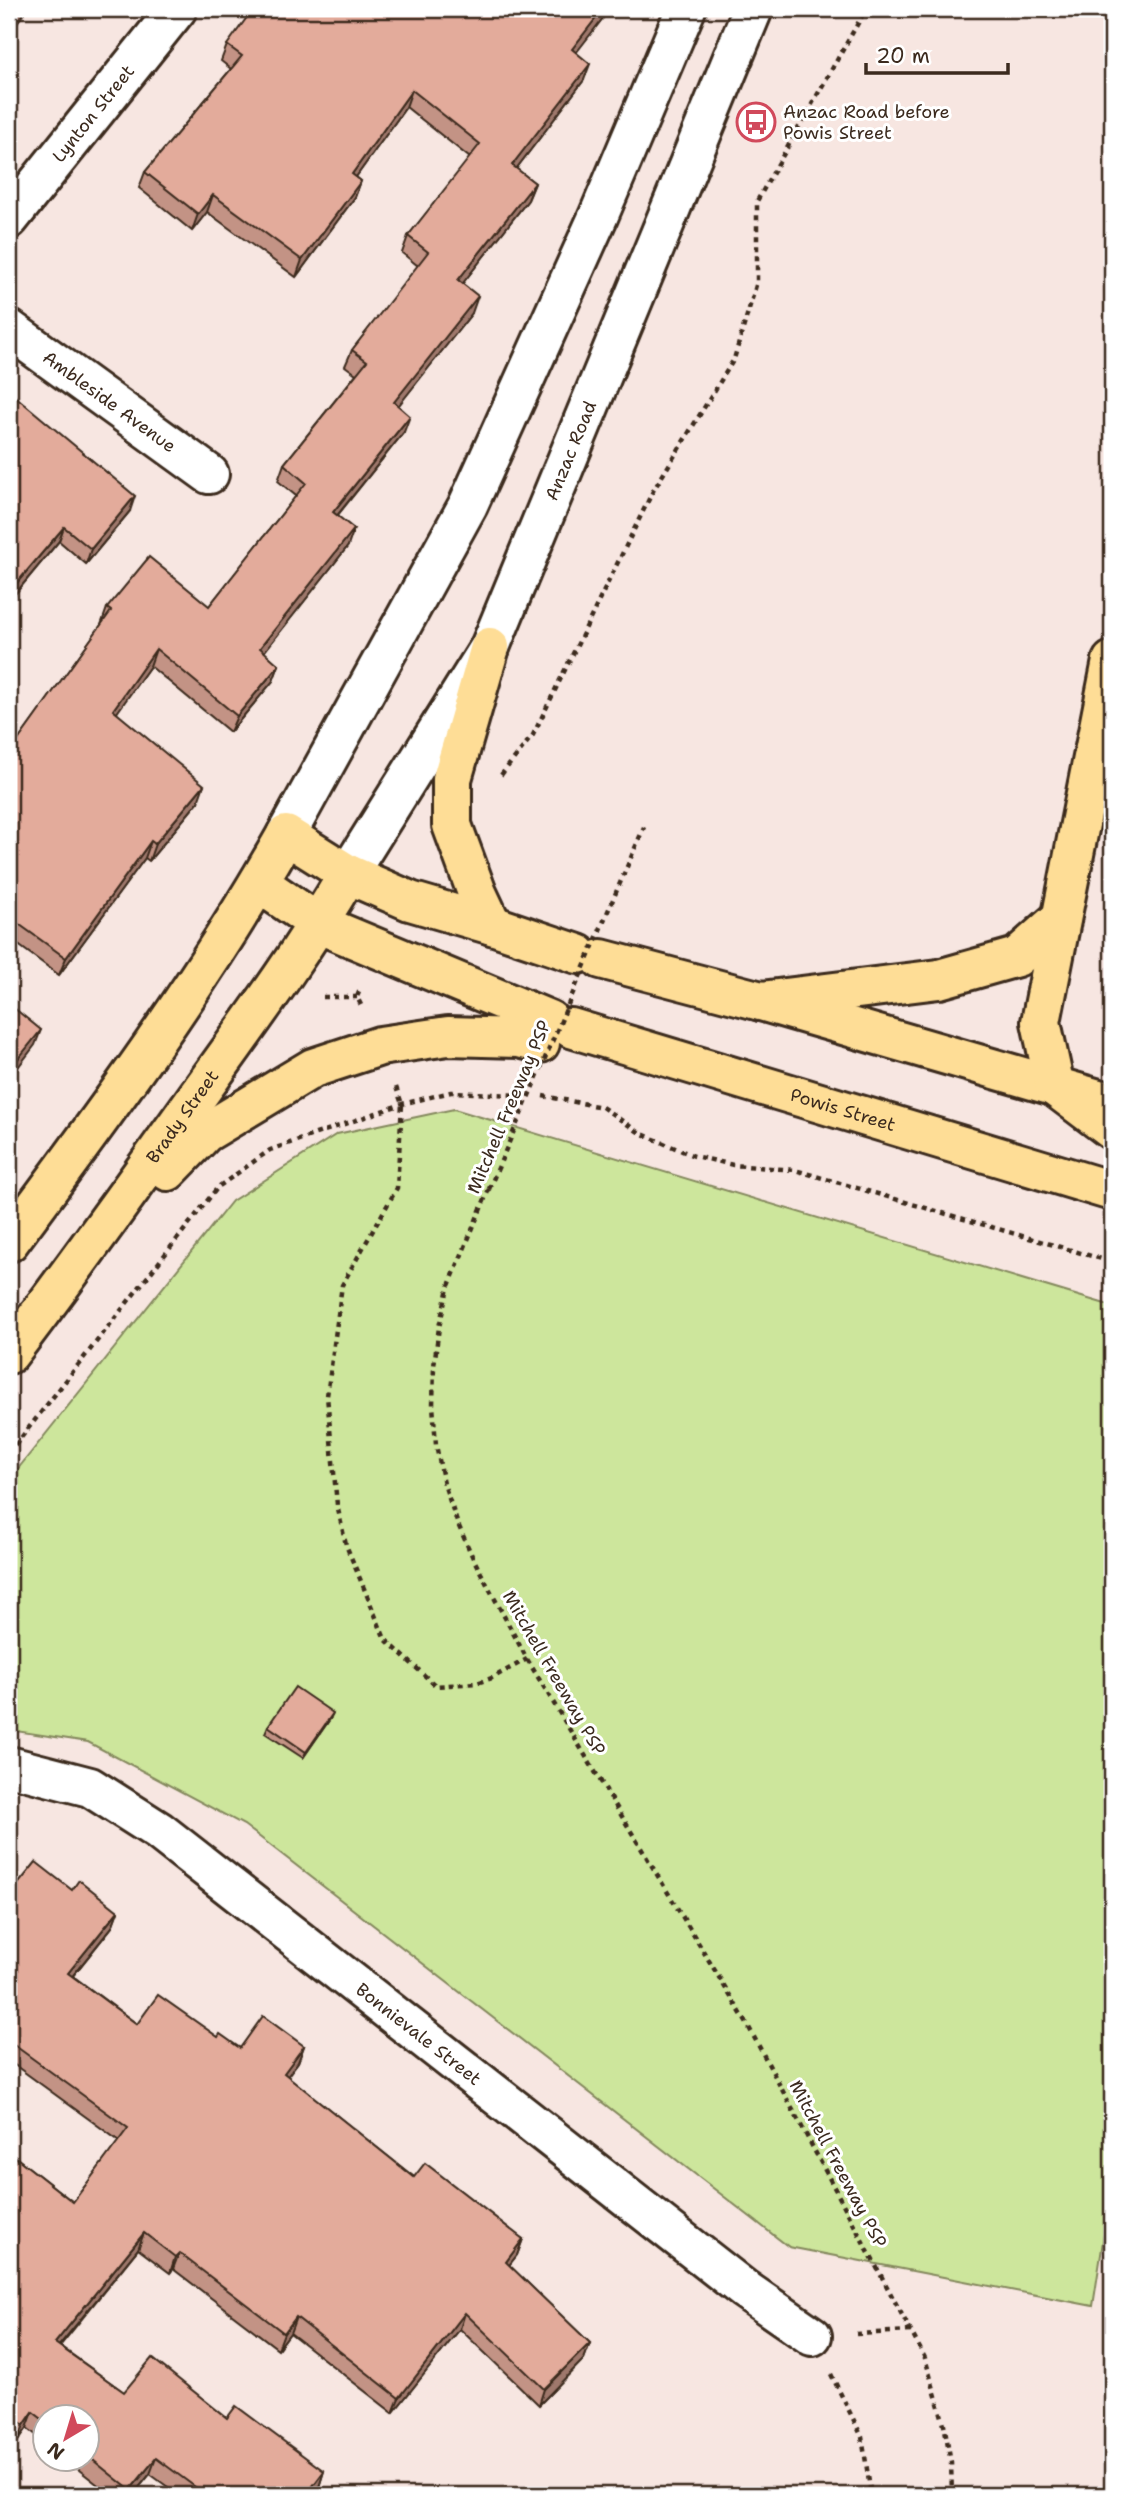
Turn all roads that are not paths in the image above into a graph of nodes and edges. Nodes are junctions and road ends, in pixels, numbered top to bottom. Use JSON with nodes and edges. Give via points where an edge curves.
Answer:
{"nodes":[{"id":1,"x":177,"y":9,"type":"edge"},
{"id":2,"x":686,"y":9,"type":"edge"},
{"id":3,"x":753,"y":9,"type":"edge"},
{"id":4,"x":9,"y":219,"type":"edge"},
{"id":5,"x":9,"y":329,"type":"edge"},
{"id":6,"x":209,"y":474,"type":"dead end"},
{"id":7,"x":490,"y":647,"type":"junction"},
{"id":8,"x":1112,"y":661,"type":"edge"},
{"id":9,"x":286,"y":835,"type":"junction"},
{"id":10,"x":348,"y":874,"type":"junction"},
{"id":11,"x":259,"y":883,"type":"junction"},
{"id":12,"x":1061,"y":918,"type":"junction"},
{"id":13,"x":319,"y":924,"type":"junction"},
{"id":14,"x":492,"y":925,"type":"junction"},
{"id":15,"x":761,"y":1001,"type":"junction"},
{"id":16,"x":556,"y":1035,"type":"junction"},
{"id":17,"x":1055,"y":1087,"type":"junction"},
{"id":18,"x":1112,"y":1103,"type":"edge"},
{"id":19,"x":1112,"y":1130,"type":"edge"},
{"id":20,"x":1112,"y":1191,"type":"edge"},
{"id":21,"x":111,"y":1217,"type":"junction"},
{"id":22,"x":9,"y":1242,"type":"edge"},
{"id":23,"x":9,"y":1354,"type":"edge"},
{"id":24,"x":9,"y":1766,"type":"edge"},
{"id":25,"x":812,"y":2336,"type":"road end"}],
"edges":[{"from":1,"to":4,"type":"main road","name":"Lynton Street"},
{"from":2,"to":9,"type":"main road","via":[[468,505]]},
{"from":3,"to":7,"type":"main road","name":"Anzac Road"},
{"from":5,"to":6,"type":"main road","name":"Ambleside Avenue"},
{"from":7,"to":10,"type":"main road","name":"Anzac Road"},
{"from":7,"to":14,"type":"main road","via":[[452,779],[452,825]]},
{"from":8,"to":12,"type":"main road"},
{"from":9,"to":10,"type":"main road"},
{"from":9,"to":11,"type":"main road"},
{"from":10,"to":13,"type":"main road","name":"Brady Street"},
{"from":10,"to":14,"type":"main road","via":[[411,901]]},
{"from":11,"to":13,"type":"main road","name":"Powis Street"},
{"from":11,"to":22,"type":"main road","via":[[127,1083]]},
{"from":12,"to":15,"type":"main road","via":[[1017,957],[939,979]]},
{"from":12,"to":17,"type":"main road","via":[[1041,1023]]},
{"from":13,"to":16,"type":"main road","name":"Powis Street","via":[[377,946]]},
{"from":13,"to":21,"type":"main road","name":"Brady Street"},
{"from":14,"to":15,"type":"main road"},
{"from":15,"to":17,"type":"main road"},
{"from":16,"to":20,"type":"main road","name":"Powis Street","via":[[647,1053]]},
{"from":16,"to":21,"type":"main road","via":[[448,1036],[380,1046],[313,1068],[205,1133],[129,1212]]},
{"from":17,"to":18,"type":"main road"},
{"from":17,"to":19,"type":"main road"},
{"from":21,"to":23,"type":"main road","name":"Brady Street"},
{"from":24,"to":25,"type":"main road","name":"Bonnievale Street","via":[[90,1787],[159,1831],[744,2289]]}]}
